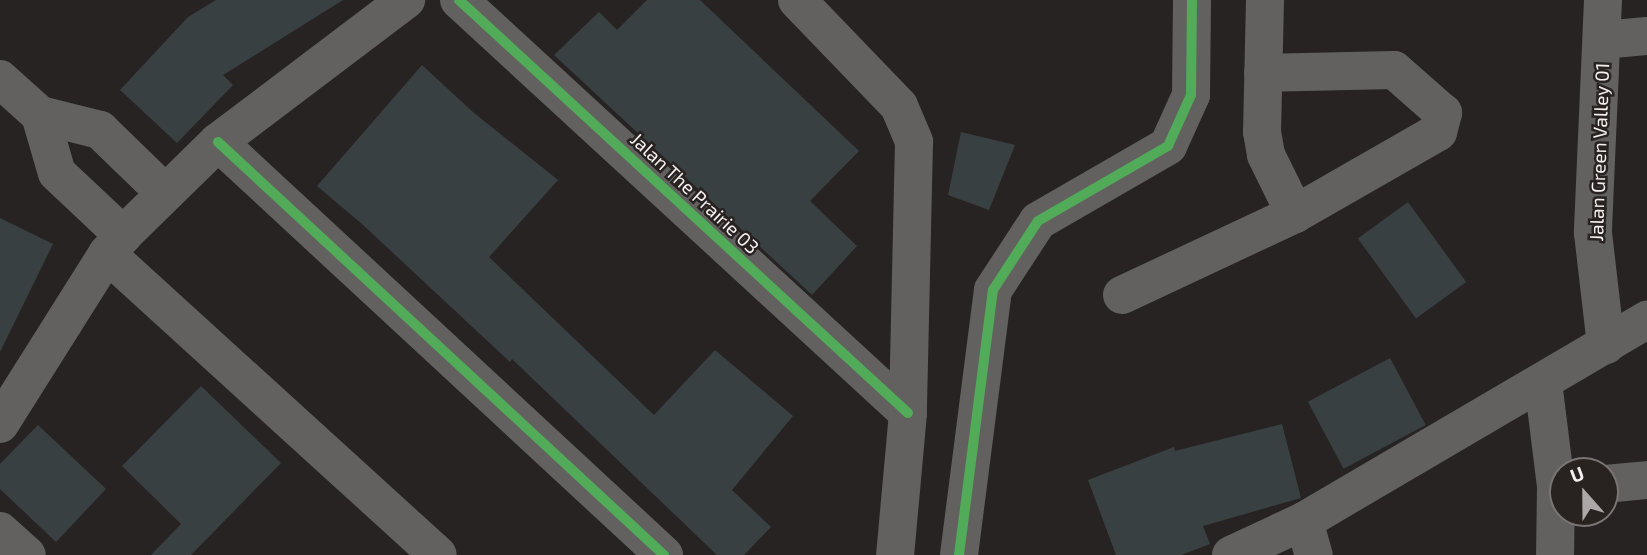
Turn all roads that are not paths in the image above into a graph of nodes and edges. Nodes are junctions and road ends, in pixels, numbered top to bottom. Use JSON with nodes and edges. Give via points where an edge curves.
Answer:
{"nodes":[{"id":1,"x":406,"y":0,"type":"edge"},
{"id":2,"x":459,"y":0,"type":"edge"},
{"id":3,"x":1192,"y":0,"type":"edge"},
{"id":4,"x":1265,"y":0,"type":"edge"},
{"id":5,"x":1603,"y":0,"type":"edge"},
{"id":6,"x":815,"y":5,"type":"edge"},
{"id":7,"x":1647,"y":36,"type":"edge"},
{"id":8,"x":1603,"y":40,"type":"junction"},
{"id":9,"x":1263,"y":73,"type":"junction"},
{"id":10,"x":0,"y":79,"type":"edge"},
{"id":11,"x":40,"y":115,"type":"junction"},
{"id":12,"x":218,"y":142,"type":"junction"},
{"id":13,"x":164,"y":193,"type":"junction"},
{"id":14,"x":1295,"y":214,"type":"junction"},
{"id":15,"x":115,"y":244,"type":"junction"},
{"id":16,"x":1122,"y":295,"type":"dead end"},
{"id":17,"x":1647,"y":320,"type":"edge"},
{"id":18,"x":1606,"y":345,"type":"junction"},
{"id":19,"x":1543,"y":382,"type":"junction"},
{"id":20,"x":908,"y":413,"type":"junction"},
{"id":21,"x":0,"y":424,"type":"edge"},
{"id":22,"x":1555,"y":457,"type":"edge"},
{"id":23,"x":1647,"y":480,"type":"edge"},
{"id":24,"x":1619,"y":483,"type":"edge"},
{"id":25,"x":1557,"y":527,"type":"edge"},
{"id":26,"x":0,"y":531,"type":"edge"},
{"id":27,"x":1309,"y":538,"type":"edge"},
{"id":28,"x":27,"y":555,"type":"edge"},
{"id":29,"x":438,"y":555,"type":"edge"},
{"id":30,"x":664,"y":555,"type":"edge"},
{"id":31,"x":895,"y":555,"type":"edge"},
{"id":32,"x":959,"y":555,"type":"edge"},
{"id":33,"x":1231,"y":555,"type":"edge"},
{"id":34,"x":1555,"y":555,"type":"edge"}],
"edges":[{"from":1,"to":12,"type":"street"},
{"from":2,"to":20,"type":"street","name":"Jalan The Prairie 03"},
{"from":3,"to":32,"type":"street","via":[[1191,95],[1168,146],[1038,221],[993,290]]},
{"from":4,"to":9,"type":"street"},
{"from":5,"to":8,"type":"street","name":"Jalan Green Valley 01"},
{"from":6,"to":20,"type":"street","via":[[899,106],[914,142]]},
{"from":7,"to":8,"type":"street"},
{"from":8,"to":18,"type":"street","name":"Jalan Green Valley 01","via":[[1593,233]]},
{"from":9,"to":14,"type":"street","via":[[1266,155]]},
{"from":9,"to":14,"type":"street","via":[[1395,69],[1443,113],[1438,132]]},
{"from":10,"to":11,"type":"street"},
{"from":11,"to":13,"type":"street","via":[[100,130]]},
{"from":11,"to":15,"type":"street","via":[[57,173]]},
{"from":12,"to":13,"type":"street"},
{"from":12,"to":30,"type":"street"},
{"from":13,"to":15,"type":"street"},
{"from":14,"to":16,"type":"street"},
{"from":15,"to":21,"type":"street"},
{"from":15,"to":29,"type":"street"},
{"from":17,"to":18,"type":"street"},
{"from":18,"to":19,"type":"street"},
{"from":19,"to":22,"type":"street"},
{"from":19,"to":27,"type":"street"},
{"from":20,"to":31,"type":"street"},
{"from":23,"to":24,"type":"street"},
{"from":25,"to":34,"type":"street"},
{"from":26,"to":28,"type":"street"},
{"from":27,"to":33,"type":"street"}]}
